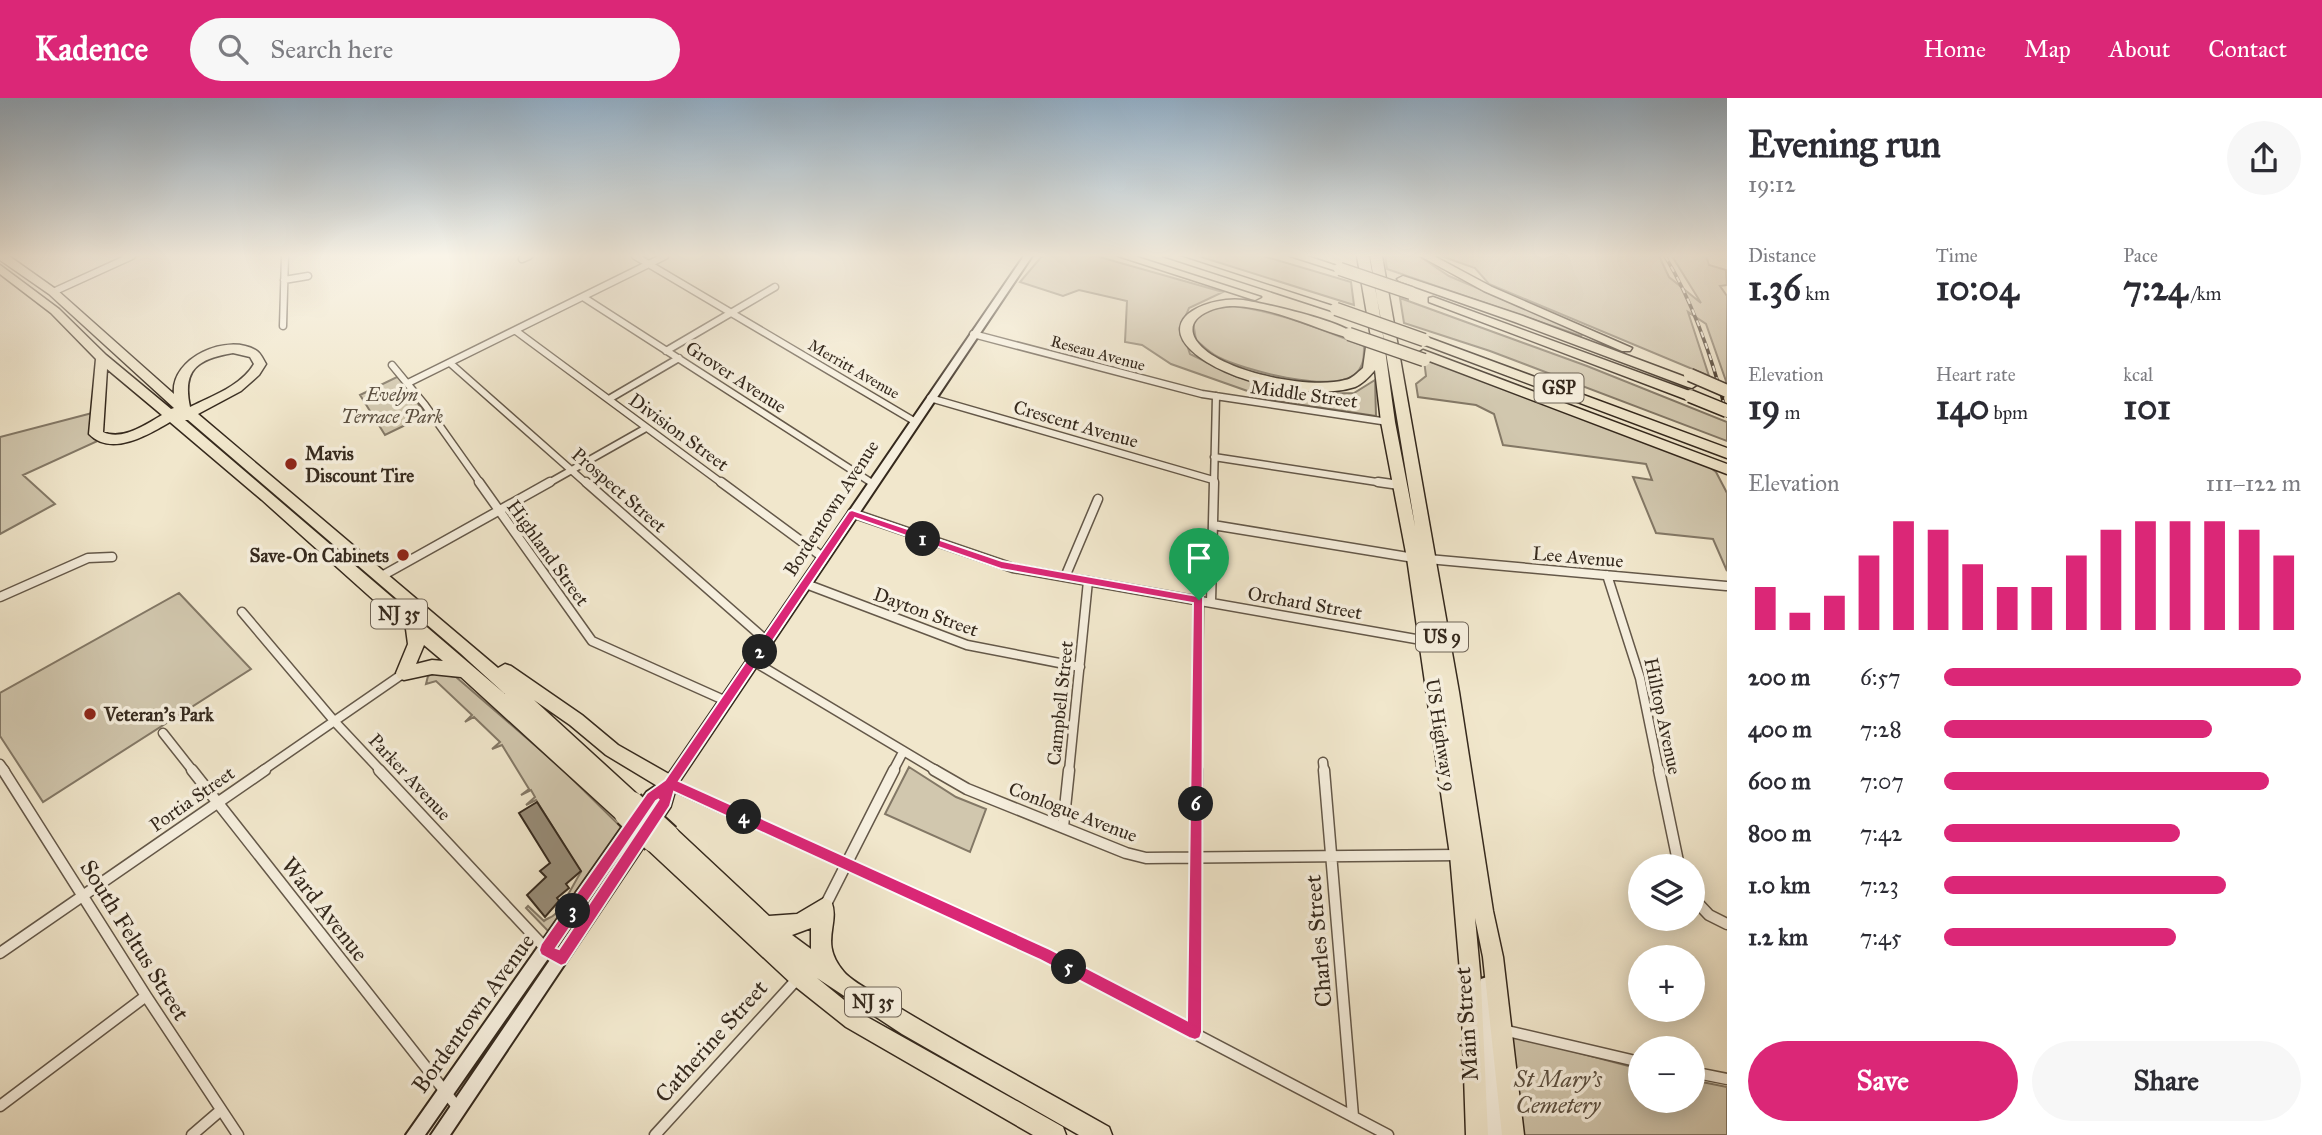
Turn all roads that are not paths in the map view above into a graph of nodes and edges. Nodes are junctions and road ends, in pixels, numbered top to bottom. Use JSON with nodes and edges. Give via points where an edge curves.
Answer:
{"nodes":[{"id":1,"x":47,"y":304,"type":"edge"},
{"id":2,"x":65,"y":304,"type":"edge"},
{"id":3,"x":283,"y":304,"type":"edge"},
{"id":4,"x":568,"y":304,"type":"edge"},
{"id":5,"x":594,"y":304,"type":"edge"},
{"id":6,"x":716,"y":304,"type":"edge"},
{"id":7,"x":746,"y":304,"type":"edge"},
{"id":8,"x":994,"y":304,"type":"edge"},
{"id":9,"x":1213,"y":304,"type":"edge"},
{"id":10,"x":1249,"y":304,"type":"edge"},
{"id":11,"x":1269,"y":304,"type":"edge"},
{"id":12,"x":1321,"y":304,"type":"edge"},
{"id":13,"x":1367,"y":304,"type":"edge"},
{"id":14,"x":1371,"y":304,"type":"edge"},
{"id":15,"x":1383,"y":304,"type":"edge"},
{"id":16,"x":1446,"y":304,"type":"edge"},
{"id":17,"x":1477,"y":304,"type":"edge"},
{"id":18,"x":1520,"y":304,"type":"edge"},
{"id":19,"x":731,"y":313,"type":"junction"},
{"id":20,"x":283,"y":326,"type":"dead end"},
{"id":21,"x":516,"y":331,"type":"junction"},
{"id":22,"x":1348,"y":331,"type":"junction"},
{"id":23,"x":973,"y":334,"type":"junction"},
{"id":24,"x":666,"y":351,"type":"junction"},
{"id":25,"x":102,"y":358,"type":"junction"},
{"id":26,"x":679,"y":358,"type":"junction"},
{"id":27,"x":450,"y":363,"type":"junction"},
{"id":28,"x":393,"y":365,"type":"dead end"},
{"id":29,"x":408,"y":383,"type":"junction"},
{"id":30,"x":1690,"y":385,"type":"junction"},
{"id":31,"x":1727,"y":391,"type":"edge"},
{"id":32,"x":1216,"y":397,"type":"junction"},
{"id":33,"x":930,"y":398,"type":"junction"},
{"id":34,"x":1727,"y":398,"type":"edge"},
{"id":35,"x":609,"y":399,"type":"junction"},
{"id":36,"x":1727,"y":411,"type":"edge"},
{"id":37,"x":180,"y":414,"type":"junction"},
{"id":38,"x":914,"y":421,"type":"junction"},
{"id":39,"x":1388,"y":422,"type":"junction"},
{"id":40,"x":646,"y":428,"type":"junction"},
{"id":41,"x":1727,"y":453,"type":"edge"},
{"id":42,"x":1214,"y":457,"type":"junction"},
{"id":43,"x":1727,"y":469,"type":"edge"},
{"id":44,"x":572,"y":470,"type":"junction"},
{"id":45,"x":1213,"y":480,"type":"junction"},
{"id":46,"x":872,"y":483,"type":"junction"},
{"id":47,"x":1399,"y":485,"type":"junction"},
{"id":48,"x":1098,"y":499,"type":"dead end"},
{"id":49,"x":499,"y":512,"type":"junction"},
{"id":50,"x":852,"y":513,"type":"junction"},
{"id":51,"x":1213,"y":525,"type":"junction"},
{"id":52,"x":112,"y":557,"type":"dead end"},
{"id":53,"x":824,"y":558,"type":"junction"},
{"id":54,"x":1421,"y":559,"type":"junction"},
{"id":55,"x":1607,"y":575,"type":"junction"},
{"id":56,"x":380,"y":577,"type":"junction"},
{"id":57,"x":1065,"y":577,"type":"junction"},
{"id":58,"x":1088,"y":581,"type":"junction"},
{"id":59,"x":806,"y":584,"type":"junction"},
{"id":60,"x":1726,"y":586,"type":"edge"},
{"id":61,"x":0,"y":597,"type":"edge"},
{"id":62,"x":1199,"y":600,"type":"junction"},
{"id":63,"x":1211,"y":602,"type":"junction"},
{"id":64,"x":242,"y":612,"type":"dead end"},
{"id":65,"x":413,"y":626,"type":"junction"},
{"id":66,"x":767,"y":641,"type":"junction"},
{"id":67,"x":1427,"y":641,"type":"junction"},
{"id":68,"x":466,"y":648,"type":"junction"},
{"id":69,"x":753,"y":661,"type":"junction"},
{"id":70,"x":1080,"y":667,"type":"junction"},
{"id":71,"x":465,"y":670,"type":"junction"},
{"id":72,"x":404,"y":673,"type":"junction"},
{"id":73,"x":726,"y":701,"type":"junction"},
{"id":74,"x":335,"y":722,"type":"junction"},
{"id":75,"x":163,"y":733,"type":"dead end"},
{"id":76,"x":903,"y":752,"type":"junction"},
{"id":77,"x":1323,"y":762,"type":"dead end"},
{"id":78,"x":0,"y":764,"type":"edge"},
{"id":79,"x":670,"y":784,"type":"junction"},
{"id":80,"x":217,"y":803,"type":"junction"},
{"id":81,"x":629,"y":808,"type":"junction"},
{"id":82,"x":1063,"y":827,"type":"junction"},
{"id":83,"x":661,"y":838,"type":"junction"},
{"id":84,"x":1677,"y":854,"type":"edge"},
{"id":85,"x":1459,"y":855,"type":"junction"},
{"id":86,"x":1330,"y":857,"type":"junction"},
{"id":87,"x":1196,"y":859,"type":"junction"},
{"id":88,"x":847,"y":863,"type":"junction"},
{"id":89,"x":609,"y":873,"type":"joint"},
{"id":90,"x":84,"y":895,"type":"junction"},
{"id":91,"x":824,"y":908,"type":"junction"},
{"id":92,"x":1483,"y":911,"type":"junction"},
{"id":93,"x":1705,"y":911,"type":"edge"},
{"id":94,"x":764,"y":924,"type":"junction"},
{"id":95,"x":1727,"y":924,"type":"edge"},
{"id":96,"x":0,"y":953,"type":"edge"},
{"id":97,"x":554,"y":954,"type":"junction"},
{"id":98,"x":799,"y":977,"type":"junction"},
{"id":99,"x":842,"y":984,"type":"junction"},
{"id":100,"x":146,"y":996,"type":"junction"},
{"id":101,"x":1500,"y":1029,"type":"junction"},
{"id":102,"x":1195,"y":1032,"type":"junction"},
{"id":103,"x":1628,"y":1059,"type":"edge"},
{"id":104,"x":1705,"y":1075,"type":"edge"},
{"id":105,"x":1727,"y":1079,"type":"edge"},
{"id":106,"x":444,"y":1091,"type":"junction"},
{"id":107,"x":0,"y":1106,"type":"edge"},
{"id":108,"x":458,"y":1108,"type":"junction"},
{"id":109,"x":221,"y":1110,"type":"junction"},
{"id":110,"x":1353,"y":1116,"type":"junction"},
{"id":111,"x":192,"y":1135,"type":"edge"},
{"id":112,"x":238,"y":1135,"type":"edge"},
{"id":113,"x":415,"y":1135,"type":"edge"},
{"id":114,"x":440,"y":1135,"type":"edge"},
{"id":115,"x":654,"y":1135,"type":"edge"},
{"id":116,"x":1055,"y":1135,"type":"edge"},
{"id":117,"x":1101,"y":1135,"type":"edge"},
{"id":118,"x":1388,"y":1135,"type":"edge"},
{"id":119,"x":1477,"y":1135,"type":"edge"},
{"id":120,"x":1494,"y":1135,"type":"edge"},
{"id":121,"x":1513,"y":1135,"type":"edge"}],
"edges":[{"from":1,"to":25,"type":"highway","number":"NJ 35"},
{"from":2,"to":37,"type":"highway","number":"NJ 35"},
{"from":3,"to":20,"type":"street"},
{"from":4,"to":21,"type":"street"},
{"from":5,"to":24,"type":"street","name":"Grover Avenue"},
{"from":6,"to":19,"type":"street","name":"Merritt Avenue"},
{"from":7,"to":19,"type":"street"},
{"from":8,"to":23,"type":"street","name":"Bordentown Avenue"},
{"from":9,"to":13,"type":"highway","via":[[1200,309],[1187,325],[1189,338],[1199,351],[1232,368],[1324,389],[1361,379],[1371,365]]},
{"from":10,"to":22,"type":"highway"},
{"from":11,"to":22,"type":"highway"},
{"from":12,"to":41,"type":"highway","number":"GSP","bridge":true},
{"from":14,"to":39,"type":"highway","name":"US Highway 9","number":"US 9"},
{"from":15,"to":54,"type":"highway","name":"US Highway 9","number":"US 9"},
{"from":16,"to":30,"type":"highway","number":"GSP","bridge":true},
{"from":17,"to":30,"type":"highway","number":"GSP"},
{"from":18,"to":30,"type":"highway"},
{"from":19,"to":24,"type":"street"},
{"from":19,"to":38,"type":"street","name":"Merritt Avenue"},
{"from":21,"to":27,"type":"street"},
{"from":21,"to":35,"type":"street","name":"Division Street"},
{"from":22,"to":43,"type":"highway","number":"GSP","bridge":true},
{"from":23,"to":32,"type":"street","name":"Reseau Avenue"},
{"from":23,"to":33,"type":"street","name":"Bordentown Avenue"},
{"from":24,"to":26,"type":"street","name":"Grover Avenue"},
{"from":25,"to":37,"type":"highway","number":"NJ 35"},
{"from":25,"to":37,"type":"highway","via":[[96,434],[120,439]]},
{"from":26,"to":35,"type":"street"},
{"from":26,"to":46,"type":"street","name":"Grover Avenue"},
{"from":27,"to":29,"type":"street"},
{"from":27,"to":44,"type":"street","name":"Prospect Street"},
{"from":28,"to":29,"type":"street","name":"Highland Street"},
{"from":29,"to":49,"type":"street","name":"Highland Street"},
{"from":30,"to":31,"type":"highway","bridge":true},
{"from":30,"to":34,"type":"highway","number":"GSP"},
{"from":30,"to":36,"type":"highway","number":"GSP","bridge":true},
{"from":32,"to":39,"type":"street","name":"Middle Street"},
{"from":32,"to":42,"type":"street"},
{"from":33,"to":38,"type":"street","name":"Bordentown Avenue"},
{"from":33,"to":45,"type":"street","name":"Crescent Avenue"},
{"from":35,"to":40,"type":"street","name":"Division Street"},
{"from":37,"to":37,"type":"highway","via":[[180,379],[193,363],[229,350],[257,356],[260,364],[252,377]]},
{"from":37,"to":56,"type":"highway","number":"NJ 35"},
{"from":37,"to":65,"type":"highway","number":"NJ 35"},
{"from":38,"to":46,"type":"street","name":"Bordentown Avenue"},
{"from":39,"to":47,"type":"highway","name":"US Highway 9","number":"US 9"},
{"from":40,"to":44,"type":"street"},
{"from":40,"to":53,"type":"street","name":"Division Street"},
{"from":42,"to":45,"type":"street"},
{"from":42,"to":47,"type":"street"},
{"from":44,"to":49,"type":"street"},
{"from":44,"to":66,"type":"street","name":"Prospect Street"},
{"from":45,"to":51,"type":"street"},
{"from":46,"to":50,"type":"street","name":"Bordentown Avenue"},
{"from":47,"to":54,"type":"highway","name":"US Highway 9","number":"US 9"},
{"from":48,"to":57,"type":"street"},
{"from":49,"to":56,"type":"street"},
{"from":49,"to":73,"type":"street","name":"Highland Street","via":[[592,641]]},
{"from":50,"to":53,"type":"street","name":"Bordentown Avenue"},
{"from":50,"to":57,"type":"street","name":"Orchard Street","via":[[990,562]]},
{"from":51,"to":54,"type":"street","name":"Lee Avenue"},
{"from":51,"to":63,"type":"street"},
{"from":52,"to":61,"type":"street","via":[[88,558]]},
{"from":53,"to":59,"type":"street","name":"Bordentown Avenue"},
{"from":54,"to":55,"type":"street","name":"Lee Avenue"},
{"from":54,"to":67,"type":"highway","name":"US Highway 9","number":"US 9"},
{"from":54,"to":92,"type":"highway","name":"US Highway 9","number":"US 9"},
{"from":55,"to":60,"type":"street","name":"Lee Avenue"},
{"from":55,"to":84,"type":"street","name":"Hilltop Avenue","via":[[1640,678]]},
{"from":56,"to":68,"type":"highway","number":"NJ 35"},
{"from":57,"to":58,"type":"street","name":"Orchard Street"},
{"from":58,"to":62,"type":"street","name":"Orchard Street"},
{"from":58,"to":70,"type":"street","name":"Campbell Street"},
{"from":59,"to":66,"type":"street","name":"Bordentown Avenue"},
{"from":59,"to":70,"type":"street","name":"Dayton Street","via":[[967,645]]},
{"from":62,"to":63,"type":"street","name":"Orchard Street"},
{"from":62,"to":87,"type":"street"},
{"from":63,"to":67,"type":"street","name":"Orchard Street"},
{"from":64,"to":74,"type":"street","name":"Parker Avenue"},
{"from":65,"to":71,"type":"highway","number":"NJ 35"},
{"from":65,"to":72,"type":"highway","via":[[416,644]]},
{"from":66,"to":69,"type":"street","name":"Bordentown Avenue"},
{"from":67,"to":85,"type":"highway","name":"US Highway 9","number":"US 9"},
{"from":68,"to":79,"type":"highway","via":[[495,663],[612,750]]},
{"from":68,"to":81,"type":"highway","number":"NJ 35"},
{"from":69,"to":73,"type":"street","name":"Bordentown Avenue"},
{"from":69,"to":76,"type":"street","name":"Conlogue Avenue"},
{"from":70,"to":82,"type":"street","name":"Campbell Street"},
{"from":71,"to":72,"type":"highway","via":[[432,667]]},
{"from":71,"to":81,"type":"highway","number":"NJ 35"},
{"from":72,"to":74,"type":"street","name":"Portia Street"},
{"from":73,"to":79,"type":"street","name":"Bordentown Avenue"},
{"from":74,"to":80,"type":"street","name":"Portia Street"},
{"from":74,"to":97,"type":"street","name":"Parker Avenue"},
{"from":75,"to":80,"type":"street","name":"Ward Avenue"},
{"from":76,"to":82,"type":"street","name":"Conlogue Avenue","via":[[967,789]]},
{"from":76,"to":88,"type":"street"},
{"from":77,"to":86,"type":"street","name":"Charles Street"},
{"from":78,"to":90,"type":"street","name":"South Feltus Street"},
{"from":79,"to":88,"type":"street"},
{"from":79,"to":89,"type":"street","name":"Bordentown Avenue","via":[[665,802]]},
{"from":80,"to":90,"type":"street","name":"Portia Street"},
{"from":80,"to":106,"type":"street","name":"Ward Avenue"},
{"from":81,"to":83,"type":"highway","number":"NJ 35","bridge":true},
{"from":82,"to":87,"type":"street","name":"Conlogue Avenue","via":[[1146,858]]},
{"from":83,"to":94,"type":"highway","number":"NJ 35"},
{"from":83,"to":98,"type":"highway","number":"NJ 35"},
{"from":85,"to":86,"type":"street","name":"Conlogue Avenue"},
{"from":85,"to":119,"type":"highway","name":"US Highway 9","number":"US 9","via":[[1471,984]]},
{"from":86,"to":87,"type":"street","name":"Conlogue Avenue"},
{"from":86,"to":110,"type":"street","name":"Charles Street"},
{"from":87,"to":102,"type":"street"},
{"from":88,"to":91,"type":"street"},
{"from":88,"to":102,"type":"street","via":[[1045,955]]},
{"from":89,"to":97,"type":"street","name":"Bordentown Avenue"},
{"from":90,"to":96,"type":"street","name":"Portia Street"},
{"from":90,"to":100,"type":"street","name":"South Feltus Street"},
{"from":91,"to":94,"type":"highway","via":[[791,927]]},
{"from":91,"to":99,"type":"highway","via":[[819,952]]},
{"from":92,"to":101,"type":"highway","number":"US 9"},
{"from":92,"to":120,"type":"street","name":"Main Street"},
{"from":93,"to":95,"type":"street"},
{"from":94,"to":99,"type":"highway","number":"NJ 35"},
{"from":97,"to":106,"type":"street","name":"Bordentown Avenue"},
{"from":97,"to":108,"type":"street","name":"Bordentown Avenue"},
{"from":98,"to":115,"type":"street","name":"Catherine Street"},
{"from":98,"to":116,"type":"highway","number":"NJ 35","via":[[853,1020]]},
{"from":99,"to":117,"type":"highway","number":"NJ 35"},
{"from":100,"to":107,"type":"street"},
{"from":100,"to":109,"type":"street","name":"South Feltus Street"},
{"from":101,"to":103,"type":"street"},
{"from":101,"to":121,"type":"highway","number":"US 9"},
{"from":102,"to":110,"type":"street"},
{"from":104,"to":105,"type":"street"},
{"from":106,"to":108,"type":"street","name":"Ward Avenue"},
{"from":106,"to":113,"type":"street","name":"Bordentown Avenue"},
{"from":108,"to":114,"type":"street","name":"Bordentown Avenue"},
{"from":109,"to":111,"type":"street"},
{"from":109,"to":112,"type":"street","name":"South Feltus Street"},
{"from":110,"to":118,"type":"street"}]}
